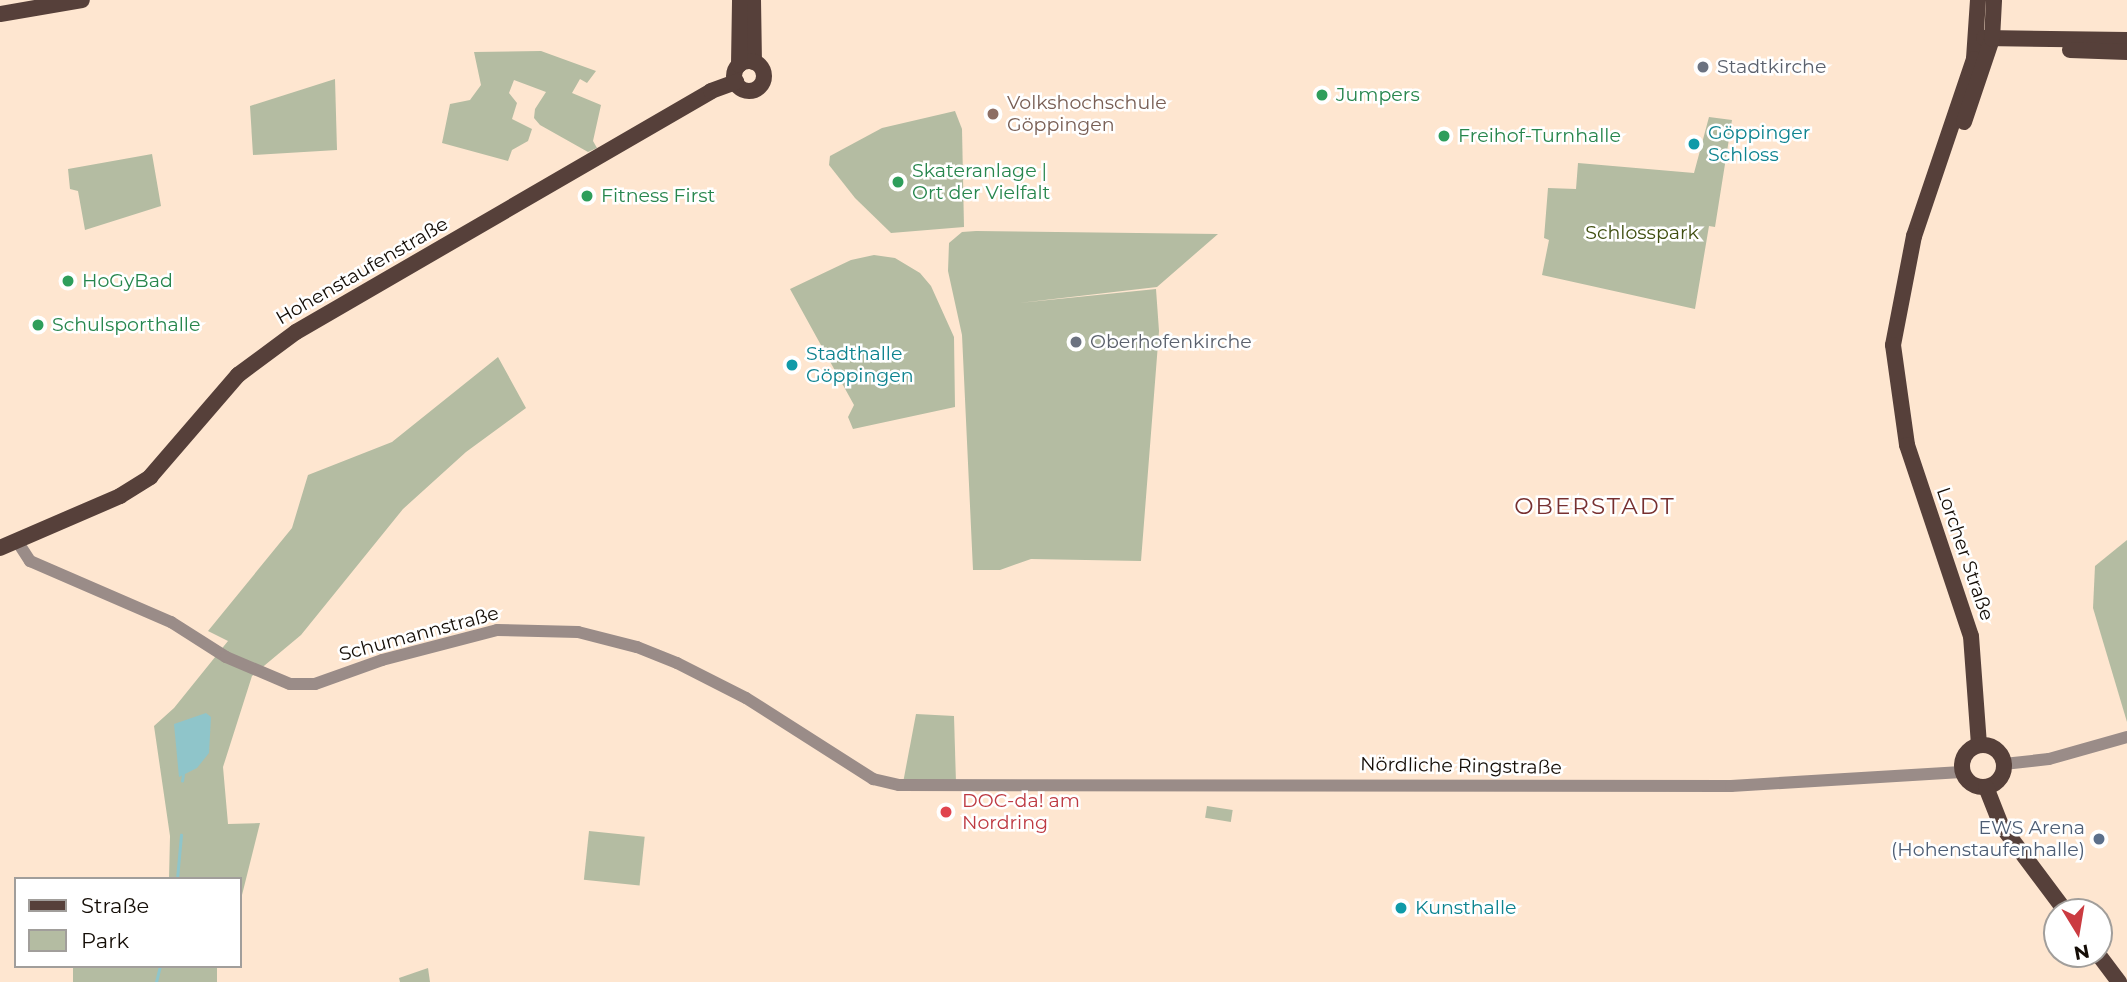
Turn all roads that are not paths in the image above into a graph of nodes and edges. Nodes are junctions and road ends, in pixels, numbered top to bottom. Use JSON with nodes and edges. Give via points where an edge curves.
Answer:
{"nodes":[{"id":1,"x":82,"y":0,"type":"edge"},
{"id":2,"x":740,"y":0,"type":"edge"},
{"id":3,"x":753,"y":0,"type":"edge"},
{"id":4,"x":1978,"y":0,"type":"edge"},
{"id":5,"x":1994,"y":0,"type":"edge"},
{"id":6,"x":0,"y":14,"type":"edge"},
{"id":7,"x":1985,"y":38,"type":"junction"},
{"id":8,"x":2127,"y":40,"type":"edge"},
{"id":9,"x":2127,"y":52,"type":"edge"},
{"id":10,"x":747,"y":63,"type":"junction"},
{"id":11,"x":736,"y":82,"type":"junction"},
{"id":12,"x":17,"y":541,"type":"junction"},
{"id":13,"x":0,"y":548,"type":"edge"},
{"id":14,"x":2127,"y":737,"type":"edge"},
{"id":15,"x":1979,"y":745,"type":"junction"},
{"id":16,"x":2004,"y":764,"type":"junction"},
{"id":17,"x":1962,"y":772,"type":"junction"},
{"id":18,"x":1986,"y":787,"type":"junction"},
{"id":19,"x":960,"y":788,"type":"joint"},
{"id":20,"x":2056,"y":898,"type":"edge"}],
"edges":[{"from":1,"to":6,"type":"main road"},
{"from":2,"to":10,"type":"main road"},
{"from":3,"to":10,"type":"main road"},
{"from":4,"to":7,"type":"main road"},
{"from":5,"to":7,"type":"main road"},
{"from":7,"to":8,"type":"main road"},
{"from":7,"to":9,"type":"main road","via":[[2006,45]]},
{"from":7,"to":15,"type":"main road","name":"Lorcher Straße","via":[[1914,236],[1893,345],[1906,445],[1971,636]]},
{"from":10,"to":11,"type":"main road"},
{"from":10,"to":11,"type":"main road","name":"Hohenstaufenstraße","via":[[764,75],[759,87],[746,90]]},
{"from":11,"to":12,"type":"main road","name":"Hohenstaufenstraße","via":[[701,97],[296,332],[238,374],[150,477]]},
{"from":12,"to":13,"type":"main road","name":"Hohenstaufenstraße"},
{"from":12,"to":19,"type":"street","name":"Schumannstraße","via":[[30,561],[171,622],[226,657],[290,684],[315,684],[382,660],[508,628],[578,632],[637,647],[719,684],[873,779]]},
{"from":14,"to":16,"type":"street","via":[[2049,759]]},
{"from":15,"to":16,"type":"main road","via":[[1998,752]]},
{"from":15,"to":17,"type":"main road","via":[[1963,758]]},
{"from":16,"to":18,"type":"main road","via":[[2001,776]]},
{"from":17,"to":18,"type":"main road","via":[[1969,782]]},
{"from":17,"to":19,"type":"street","name":"Nördliche Ringstraße","via":[[1731,786],[1206,783]]},
{"from":18,"to":20,"type":"main road","via":[[2001,825]]}]}
